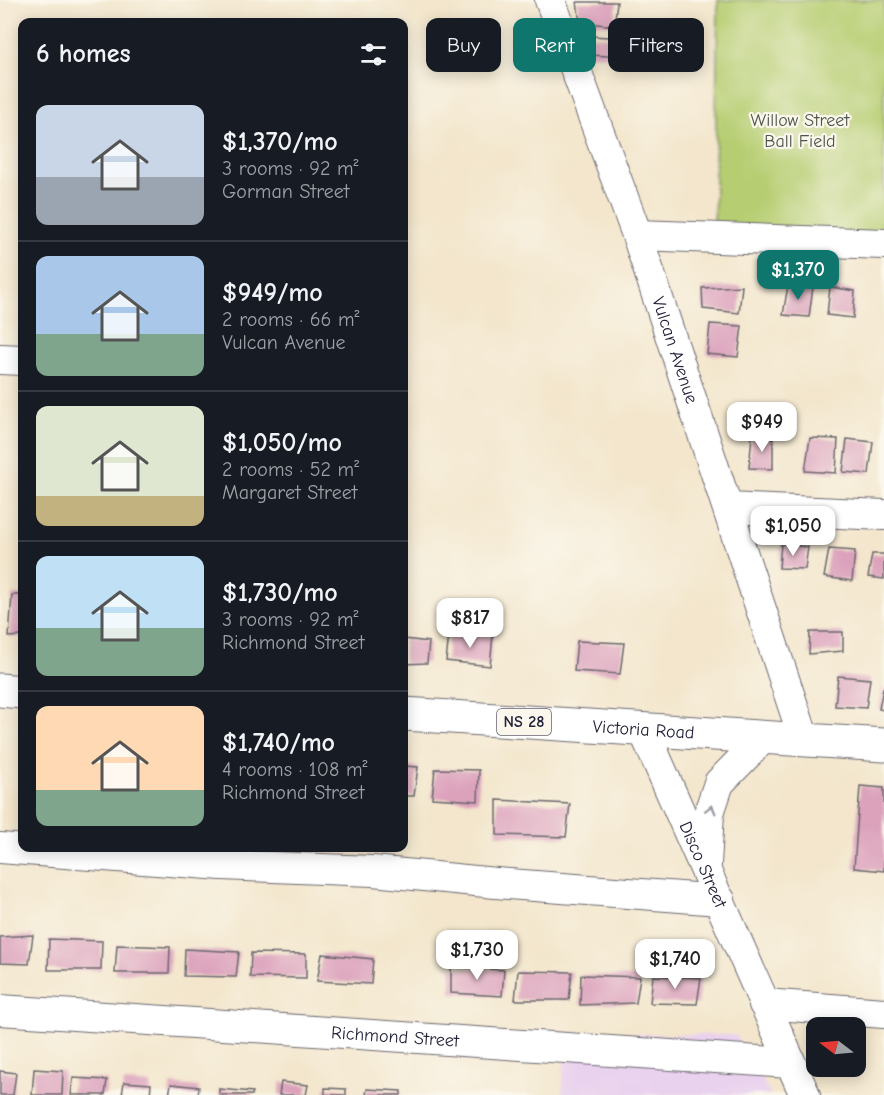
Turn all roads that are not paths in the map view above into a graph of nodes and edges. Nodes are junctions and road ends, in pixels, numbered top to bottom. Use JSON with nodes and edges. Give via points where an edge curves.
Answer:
{"nodes":[{"id":1,"x":550,"y":0,"type":"edge"},
{"id":2,"x":637,"y":235,"type":"junction"},
{"id":3,"x":884,"y":244,"type":"edge"},
{"id":4,"x":0,"y":359,"type":"edge"},
{"id":5,"x":18,"y":360,"type":"edge"},
{"id":6,"x":728,"y":508,"type":"junction"},
{"id":7,"x":884,"y":515,"type":"edge"},
{"id":8,"x":0,"y":690,"type":"edge"},
{"id":9,"x":18,"y":692,"type":"edge"},
{"id":10,"x":408,"y":714,"type":"edge"},
{"id":11,"x":644,"y":730,"type":"junction"},
{"id":12,"x":764,"y":737,"type":"junction"},
{"id":13,"x":804,"y":739,"type":"junction"},
{"id":14,"x":884,"y":745,"type":"edge"},
{"id":15,"x":0,"y":848,"type":"edge"},
{"id":16,"x":18,"y":849,"type":"edge"},
{"id":17,"x":52,"y":852,"type":"edge"},
{"id":18,"x":705,"y":867,"type":"junction"},
{"id":19,"x":720,"y":900,"type":"junction"},
{"id":20,"x":764,"y":1004,"type":"junction"},
{"id":21,"x":0,"y":1010,"type":"edge"},
{"id":22,"x":884,"y":1013,"type":"edge"},
{"id":23,"x":790,"y":1063,"type":"junction"},
{"id":24,"x":805,"y":1095,"type":"edge"}],
"edges":[{"from":1,"to":2,"type":"street","name":"Vulcan Avenue"},
{"from":2,"to":3,"type":"street"},
{"from":2,"to":6,"type":"street","name":"Vulcan Avenue"},
{"from":4,"to":5,"type":"street"},
{"from":6,"to":7,"type":"street"},
{"from":6,"to":13,"type":"street","name":"Vulcan Avenue"},
{"from":8,"to":9,"type":"main road"},
{"from":10,"to":11,"type":"main road","name":"Victoria Road","number":"NS 28"},
{"from":11,"to":12,"type":"main road","name":"Victoria Road","number":"NS 28"},
{"from":11,"to":18,"type":"street","name":"Disco Street"},
{"from":12,"to":13,"type":"main road","name":"Victoria Road","number":"NS 28"},
{"from":18,"to":12,"type":"street","one_way":true,"via":[[709,813],[719,783]]},
{"from":13,"to":14,"type":"main road","name":"Victoria Road","number":"NS 28"},
{"from":15,"to":16,"type":"street"},
{"from":17,"to":19,"type":"street","via":[[373,871]]},
{"from":18,"to":19,"type":"street","name":"Disco Street"},
{"from":19,"to":20,"type":"street","name":"Disco Street"},
{"from":20,"to":22,"type":"street"},
{"from":20,"to":23,"type":"street","name":"Disco Street"},
{"from":21,"to":23,"type":"street","name":"Richmond Street"},
{"from":23,"to":24,"type":"street","name":"Disco Street"}]}
